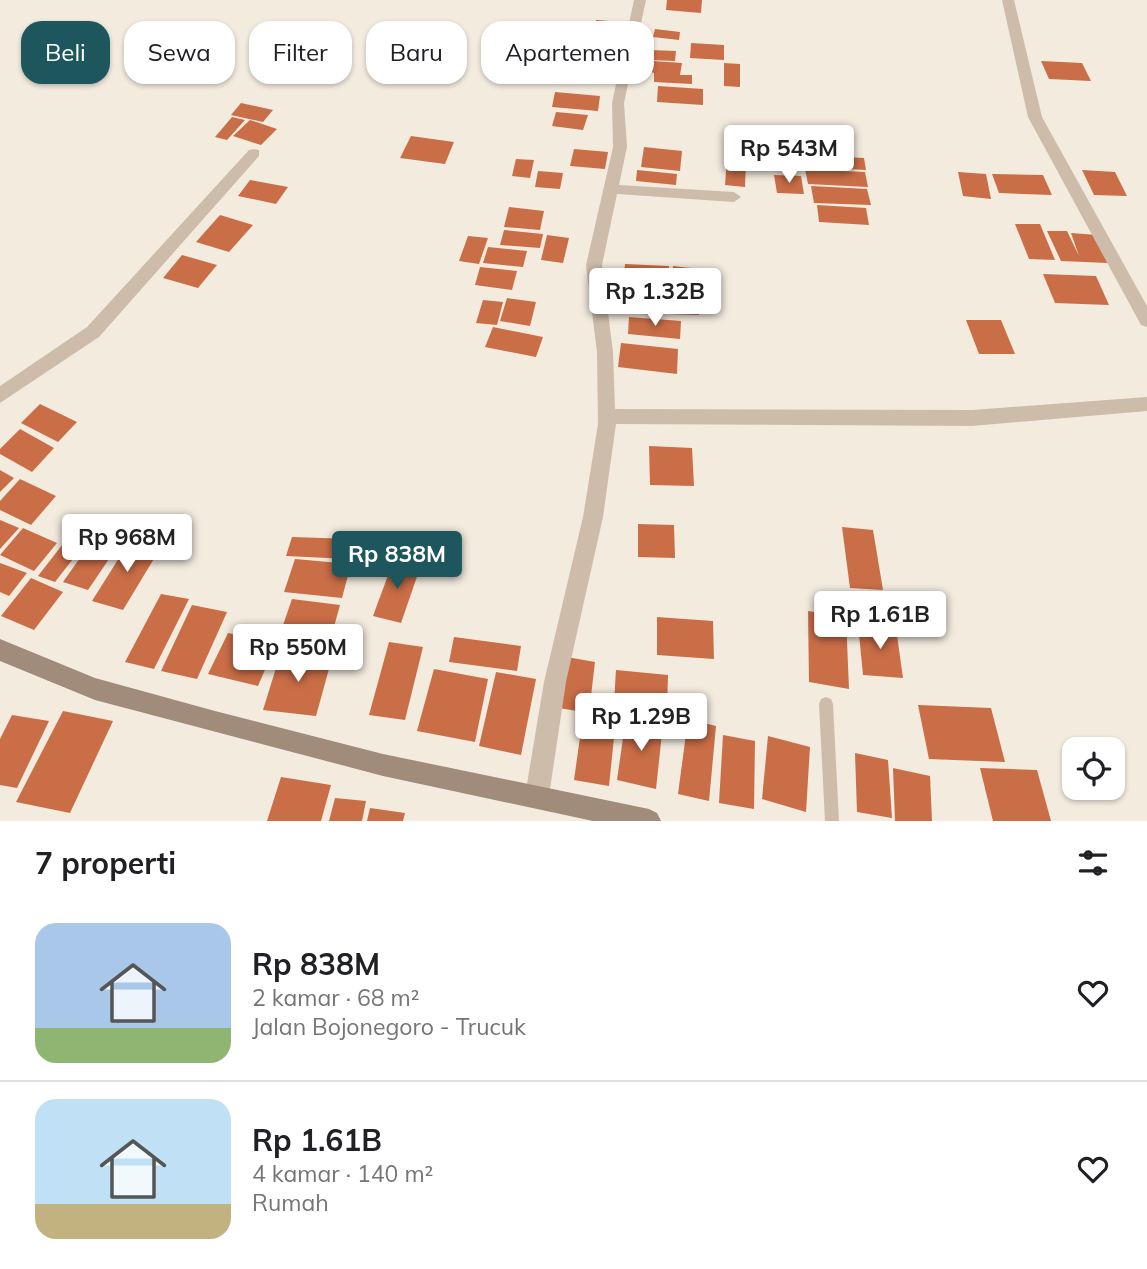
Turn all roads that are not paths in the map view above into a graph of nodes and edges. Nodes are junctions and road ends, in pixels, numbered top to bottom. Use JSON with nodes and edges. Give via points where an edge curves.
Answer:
{"nodes":[{"id":1,"x":640,"y":0,"type":"edge"},
{"id":2,"x":1008,"y":0,"type":"edge"},
{"id":3,"x":254,"y":153,"type":"dead end"},
{"id":4,"x":611,"y":189,"type":"junction"},
{"id":5,"x":734,"y":197,"type":"dead end"},
{"id":6,"x":1147,"y":321,"type":"edge"},
{"id":7,"x":0,"y":396,"type":"edge"},
{"id":8,"x":1147,"y":404,"type":"edge"},
{"id":9,"x":607,"y":416,"type":"junction"},
{"id":10,"x":0,"y":650,"type":"edge"},
{"id":11,"x":826,"y":704,"type":"dead end"},
{"id":12,"x":537,"y":796,"type":"junction"},
{"id":13,"x":649,"y":821,"type":"edge"},
{"id":14,"x":832,"y":821,"type":"edge"}],
"edges":[{"from":1,"to":4,"type":"street","via":[[618,103],[620,147]]},
{"from":2,"to":6,"type":"street","via":[[1035,117]]},
{"from":3,"to":7,"type":"street","via":[[93,332]]},
{"from":4,"to":5,"type":"street"},
{"from":4,"to":9,"type":"street","via":[[594,265]]},
{"from":8,"to":9,"type":"street","via":[[972,418]]},
{"from":9,"to":12,"type":"street","via":[[593,517],[555,682]]},
{"from":10,"to":12,"type":"street","via":[[96,688],[215,722],[383,765]]},
{"from":11,"to":14,"type":"lane"},
{"from":12,"to":13,"type":"street"}]}
